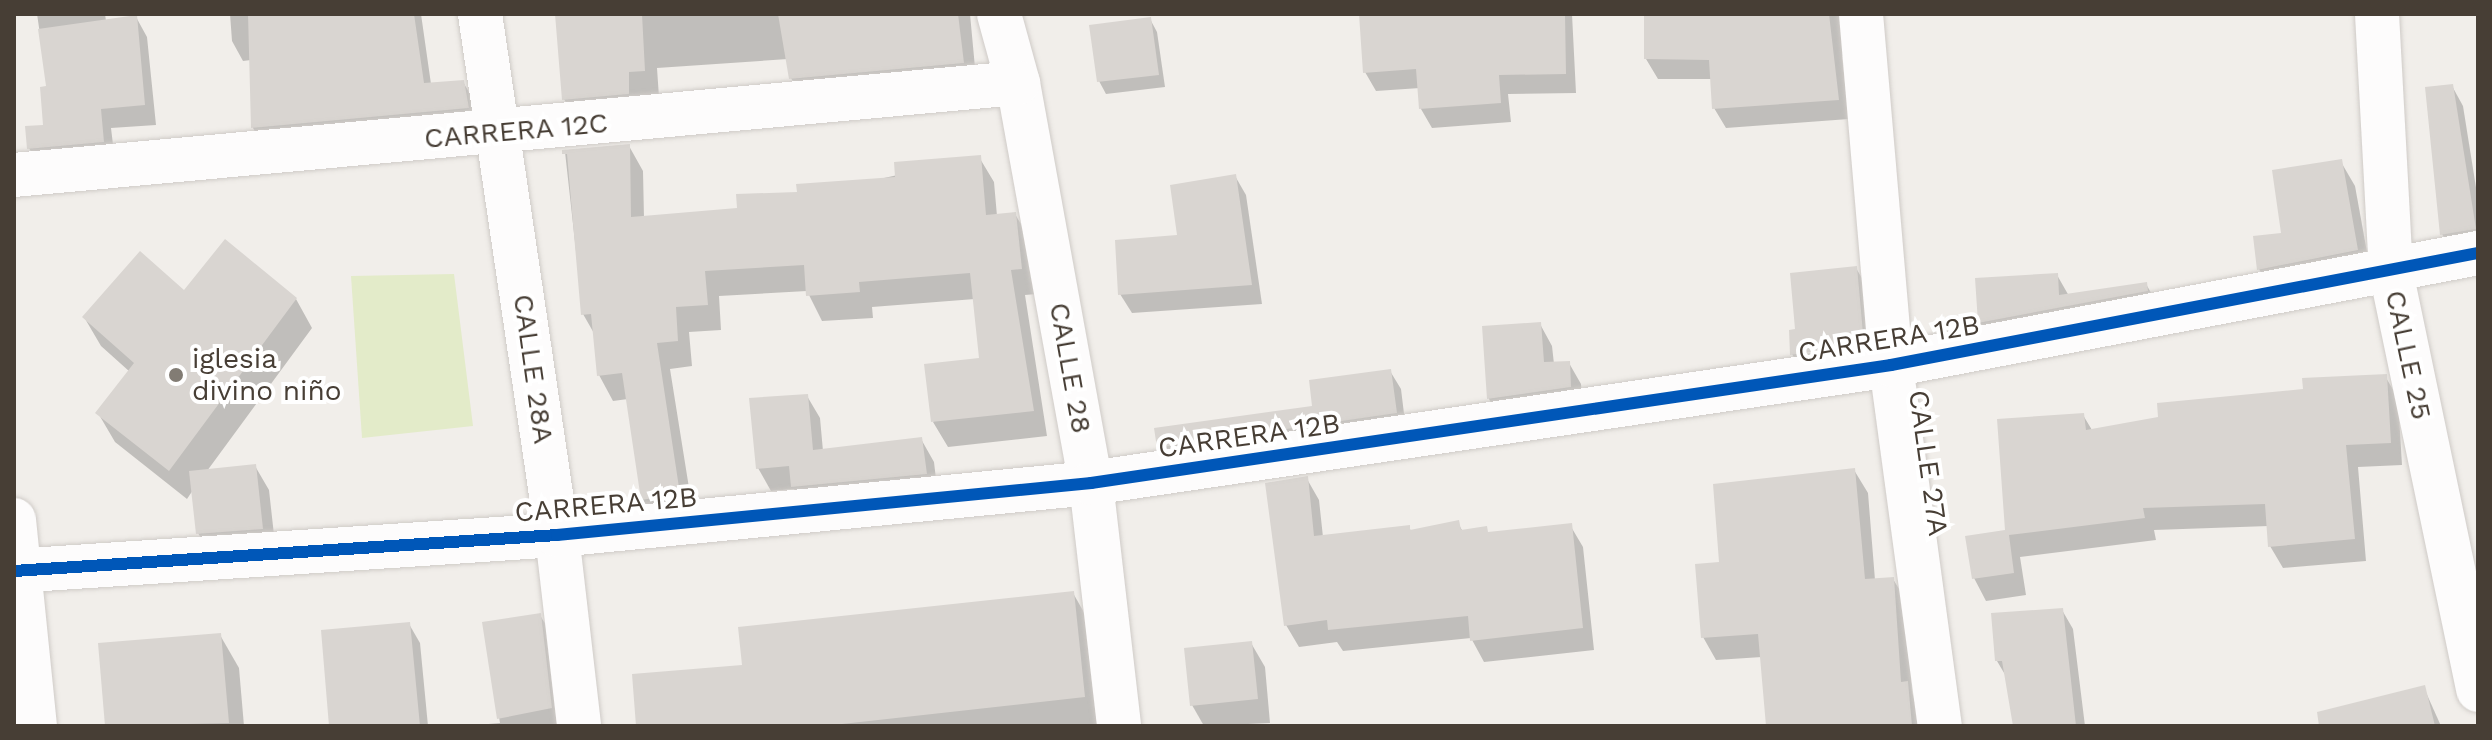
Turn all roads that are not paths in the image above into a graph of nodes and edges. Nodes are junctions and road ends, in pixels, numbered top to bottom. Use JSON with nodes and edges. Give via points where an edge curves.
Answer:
{"nodes":[{"id":1,"x":480,"y":14,"type":"edge"},
{"id":2,"x":999,"y":14,"type":"edge"},
{"id":3,"x":1861,"y":14,"type":"edge"},
{"id":4,"x":2377,"y":14,"type":"edge"},
{"id":5,"x":1018,"y":83,"type":"junction"},
{"id":6,"x":500,"y":133,"type":"junction"},
{"id":7,"x":14,"y":175,"type":"edge"},
{"id":8,"x":2478,"y":253,"type":"edge"},
{"id":9,"x":2391,"y":272,"type":"junction"},
{"id":10,"x":1891,"y":365,"type":"junction"},
{"id":11,"x":1091,"y":483,"type":"junction"},
{"id":12,"x":14,"y":520,"type":"edge"},
{"id":13,"x":557,"y":535,"type":"junction"},
{"id":14,"x":16,"y":571,"type":"edge"},
{"id":15,"x":2478,"y":690,"type":"edge"},
{"id":16,"x":35,"y":726,"type":"edge"},
{"id":17,"x":579,"y":726,"type":"edge"},
{"id":18,"x":1119,"y":726,"type":"edge"},
{"id":19,"x":1940,"y":726,"type":"edge"}],
"edges":[{"from":1,"to":6,"type":"street","name":"CALLE 28A"},
{"from":2,"to":5,"type":"street","name":"CALLE 28"},
{"from":3,"to":10,"type":"street","name":"CALLE 27A"},
{"from":4,"to":9,"type":"street","name":"CALLE 25"},
{"from":5,"to":6,"type":"street","name":"CARRERA 12C"},
{"from":5,"to":11,"type":"street","name":"CALLE 28"},
{"from":6,"to":7,"type":"street","name":"CARRERA 12C"},
{"from":6,"to":13,"type":"street","name":"CALLE 28A"},
{"from":8,"to":9,"type":"street","name":"CARRERA 12B"},
{"from":9,"to":10,"type":"street","name":"CARRERA 12B"},
{"from":9,"to":15,"type":"street","name":"CALLE 25"},
{"from":10,"to":11,"type":"street","name":"CARRERA 12B"},
{"from":10,"to":19,"type":"street","name":"CALLE 27A"},
{"from":11,"to":13,"type":"street","name":"CARRERA 12B"},
{"from":11,"to":18,"type":"street","name":"CALLE 28"},
{"from":12,"to":14,"type":"street"},
{"from":13,"to":14,"type":"street","name":"CARRERA 12B"},
{"from":13,"to":17,"type":"street","name":"CALLE 28A"},
{"from":14,"to":16,"type":"street"}]}
